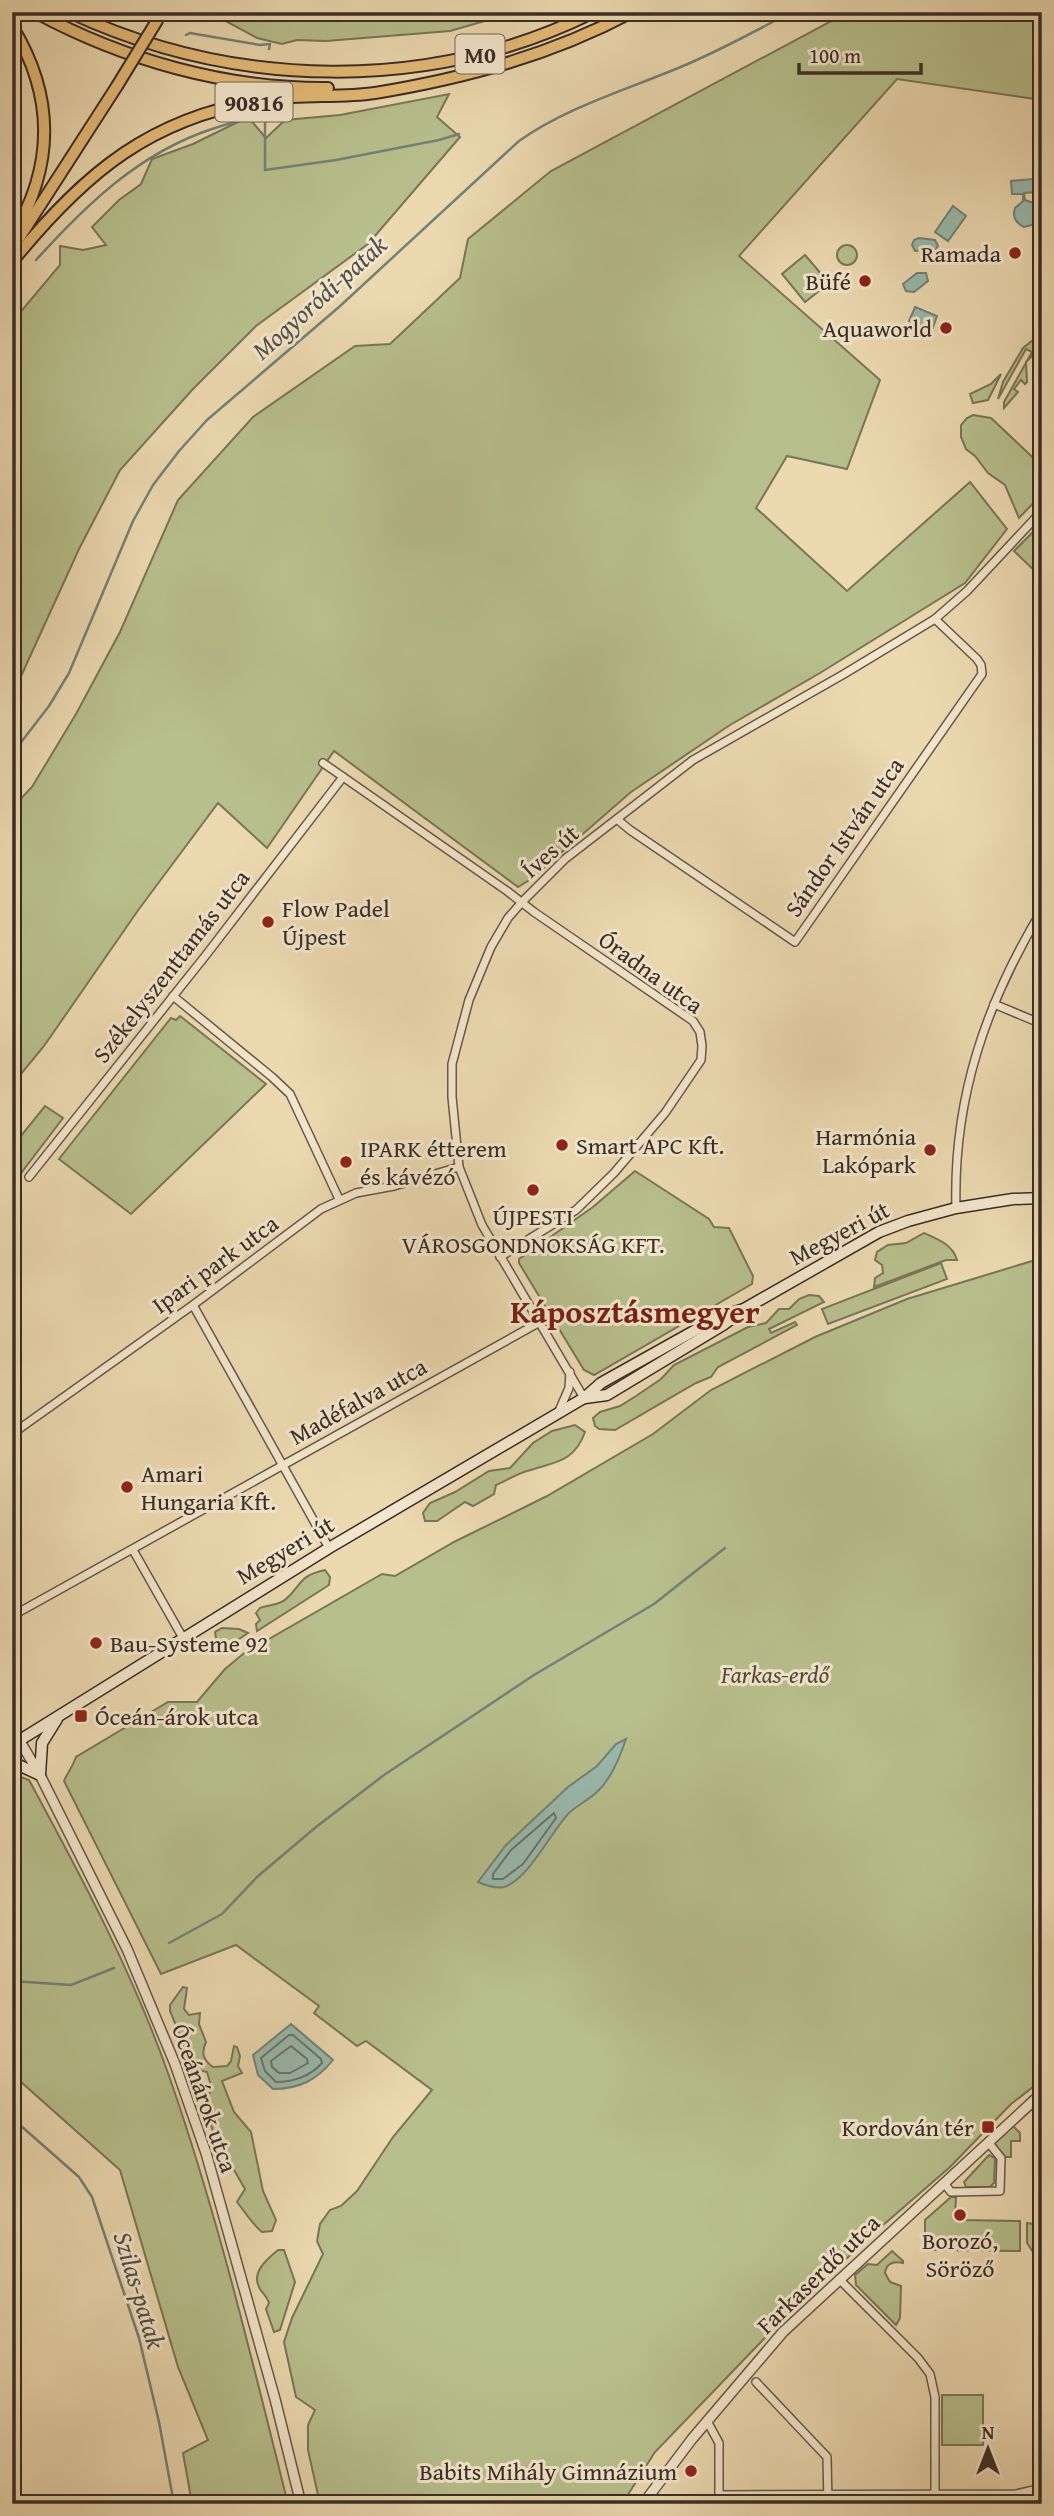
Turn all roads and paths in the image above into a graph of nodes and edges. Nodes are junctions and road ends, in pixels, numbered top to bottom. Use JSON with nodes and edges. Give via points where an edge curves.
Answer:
{"nodes":[{"id":1,"x":34,"y":12,"type":"edge"},
{"id":2,"x":69,"y":12,"type":"edge"},
{"id":3,"x":594,"y":12,"type":"edge"},
{"id":4,"x":632,"y":12,"type":"edge"},
{"id":5,"x":160,"y":15,"type":"edge"},
{"id":6,"x":12,"y":26,"type":"edge"},
{"id":7,"x":411,"y":85,"type":"junction"},
{"id":8,"x":12,"y":237,"type":"edge"},
{"id":9,"x":12,"y":249,"type":"edge"},
{"id":10,"x":12,"y":261,"type":"edge"},
{"id":11,"x":1042,"y":511,"type":"edge"},
{"id":12,"x":935,"y":619,"type":"junction"},
{"id":13,"x":323,"y":764,"type":"dead end"},
{"id":14,"x":344,"y":777,"type":"junction"},
{"id":15,"x":618,"y":820,"type":"junction"},
{"id":16,"x":522,"y":902,"type":"junction"},
{"id":17,"x":1042,"y":910,"type":"edge"},
{"id":18,"x":173,"y":996,"type":"junction"},
{"id":19,"x":994,"y":1004,"type":"junction"},
{"id":20,"x":1042,"y":1024,"type":"edge"},
{"id":21,"x":459,"y":1167,"type":"junction"},
{"id":22,"x":29,"y":1177,"type":"dead end"},
{"id":23,"x":1042,"y":1198,"type":"edge"},
{"id":24,"x":340,"y":1199,"type":"junction"},
{"id":25,"x":956,"y":1208,"type":"junction"},
{"id":26,"x":500,"y":1256,"type":"junction"},
{"id":27,"x":193,"y":1305,"type":"junction"},
{"id":28,"x":540,"y":1322,"type":"junction"},
{"id":29,"x":569,"y":1371,"type":"junction"},
{"id":30,"x":584,"y":1398,"type":"junction"},
{"id":31,"x":559,"y":1411,"type":"junction"},
{"id":32,"x":12,"y":1434,"type":"edge"},
{"id":33,"x":282,"y":1466,"type":"junction"},
{"id":34,"x":329,"y":1548,"type":"junction"},
{"id":35,"x":132,"y":1550,"type":"junction"},
{"id":36,"x":12,"y":1616,"type":"edge"},
{"id":37,"x":183,"y":1638,"type":"junction"},
{"id":38,"x":65,"y":1712,"type":"junction"},
{"id":39,"x":12,"y":1728,"type":"edge"},
{"id":40,"x":16,"y":1743,"type":"edge"},
{"id":41,"x":12,"y":1762,"type":"edge"},
{"id":42,"x":40,"y":1775,"type":"junction"},
{"id":43,"x":1042,"y":2093,"type":"edge"},
{"id":44,"x":988,"y":2142,"type":"junction"},
{"id":45,"x":944,"y":2183,"type":"junction"},
{"id":46,"x":839,"y":2279,"type":"junction"},
{"id":47,"x":756,"y":2382,"type":"dead end"},
{"id":48,"x":707,"y":2421,"type":"junction"},
{"id":49,"x":1042,"y":2488,"type":"edge"},
{"id":50,"x":828,"y":2493,"type":"junction"},
{"id":51,"x":935,"y":2494,"type":"junction"},
{"id":52,"x":719,"y":2500,"type":"edge"},
{"id":53,"x":301,"y":2504,"type":"edge"},
{"id":54,"x":643,"y":2504,"type":"edge"},
{"id":55,"x":828,"y":2504,"type":"edge"},
{"id":56,"x":935,"y":2504,"type":"edge"}],
"edges":[{"from":1,"to":7,"type":"highway","number":"M0","via":[[120,51],[220,78],[316,88]]},
{"from":2,"to":3,"type":"highway","number":"M0","via":[[179,53],[254,68],[335,73],[394,69],[475,55]]},
{"from":4,"to":7,"type":"highway","number":"M0","via":[[574,41],[521,60]]},
{"from":5,"to":9,"type":"highway","bridge":true},
{"from":6,"to":8,"type":"highway","via":[[37,77],[45,129],[35,189]]},
{"from":7,"to":10,"type":"highway","number":"90816","via":[[373,93],[293,96],[243,104],[167,129],[91,177],[55,210]]},
{"from":11,"to":12,"type":"street","name":"Íves út"},
{"from":12,"to":15,"type":"street","name":"Íves út","via":[[693,760]]},
{"from":12,"to":15,"type":"street","name":"Sándor István utca","via":[[976,659],[982,674],[795,942]]},
{"from":13,"to":14,"type":"street","name":"Óradna utca"},
{"from":14,"to":16,"type":"street","name":"Óradna utca"},
{"from":14,"to":18,"type":"street","name":"Székelyszenttamás utca"},
{"from":15,"to":16,"type":"street","name":"Íves út","via":[[565,859]]},
{"from":16,"to":21,"type":"street","name":"Íves út","via":[[478,973],[458,1037],[452,1097]]},
{"from":16,"to":26,"type":"street","name":"Óradna utca","via":[[693,1021],[702,1046],[701,1060],[666,1113],[614,1173],[576,1210]]},
{"from":17,"to":19,"type":"street"},
{"from":18,"to":22,"type":"street","name":"Székelyszenttamás utca"},
{"from":18,"to":24,"type":"street","via":[[289,1094]]},
{"from":19,"to":20,"type":"street"},
{"from":19,"to":25,"type":"street","via":[[963,1102]]},
{"from":21,"to":24,"type":"street","name":"Ipari park utca"},
{"from":21,"to":26,"type":"street","name":"Íves út","via":[[481,1225]]},
{"from":23,"to":25,"type":"main road","name":"Megyeri út"},
{"from":24,"to":27,"type":"street","name":"Ipari park utca"},
{"from":25,"to":30,"type":"main road","name":"Megyeri út","via":[[879,1232],[607,1395]]},
{"from":26,"to":28,"type":"street","name":"Íves út"},
{"from":27,"to":32,"type":"street","name":"Ipari park utca"},
{"from":27,"to":33,"type":"street"},
{"from":28,"to":29,"type":"street","name":"Íves út"},
{"from":28,"to":33,"type":"street","name":"Madéfalva utca"},
{"from":29,"to":30,"type":"street","name":"Íves út"},
{"from":29,"to":31,"type":"street","via":[[569,1388]]},
{"from":30,"to":31,"type":"main road","name":"Megyeri út"},
{"from":31,"to":34,"type":"main road","name":"Megyeri út"},
{"from":33,"to":34,"type":"street"},
{"from":33,"to":35,"type":"street","name":"Madéfalva utca"},
{"from":34,"to":37,"type":"main road","name":"Megyeri út"},
{"from":35,"to":36,"type":"street","name":"Madéfalva utca"},
{"from":35,"to":37,"type":"street"},
{"from":37,"to":38,"type":"main road","name":"Megyeri út"},
{"from":38,"to":40,"type":"main road","name":"Megyeri út"},
{"from":38,"to":42,"type":"main road","via":[[42,1743]]},
{"from":39,"to":40,"type":"street","name":"Óceánárok utca"},
{"from":40,"to":42,"type":"street","name":"Óceánárok utca"},
{"from":41,"to":42,"type":"main road"},
{"from":42,"to":53,"type":"street","name":"Óceánárok utca","via":[[127,1949],[183,2087],[206,2153]]},
{"from":43,"to":44,"type":"street","name":"Farkaserdő utca"},
{"from":44,"to":45,"type":"street","name":"Farkaserdő utca"},
{"from":44,"to":45,"type":"street","via":[[1001,2158],[1000,2191],[951,2192]]},
{"from":45,"to":46,"type":"street","name":"Farkaserdő utca"},
{"from":46,"to":48,"type":"street","name":"Farkaserdő utca","via":[[783,2332]]},
{"from":46,"to":51,"type":"street","via":[[930,2374],[935,2397]]},
{"from":47,"to":50,"type":"street","via":[[827,2457]]},
{"from":48,"to":52,"type":"street","via":[[719,2443]]},
{"from":48,"to":54,"type":"street","name":"Farkaserdő utca"},
{"from":49,"to":51,"type":"street","via":[[1024,2493]]},
{"from":50,"to":51,"type":"street"},
{"from":50,"to":52,"type":"street"},
{"from":50,"to":55,"type":"street"},
{"from":51,"to":56,"type":"street"}]}
